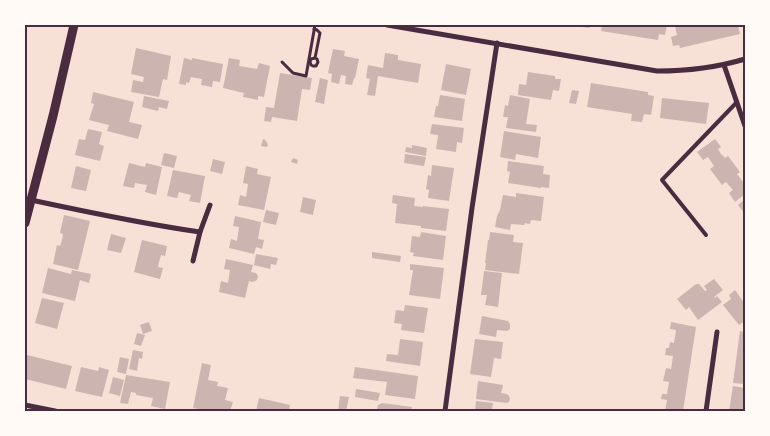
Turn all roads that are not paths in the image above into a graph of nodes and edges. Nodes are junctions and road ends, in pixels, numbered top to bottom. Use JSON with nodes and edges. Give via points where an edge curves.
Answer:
{"nodes":[{"id":1,"x":74,"y":25,"type":"edge"},
{"id":2,"x":387,"y":25,"type":"edge"},
{"id":3,"x":497,"y":43,"type":"junction"},
{"id":4,"x":745,"y":59,"type":"edge"},
{"id":5,"x":724,"y":65,"type":"junction"},
{"id":6,"x":737,"y":102,"type":"junction"},
{"id":7,"x":745,"y":126,"type":"edge"},
{"id":8,"x":31,"y":200,"type":"junction"},
{"id":9,"x":210,"y":205,"type":"dead end"},
{"id":10,"x":25,"y":223,"type":"edge"},
{"id":11,"x":200,"y":232,"type":"junction"},
{"id":12,"x":706,"y":235,"type":"dead end"},
{"id":13,"x":193,"y":261,"type":"dead end"},
{"id":14,"x":717,"y":332,"type":"dead end"},
{"id":15,"x":25,"y":405,"type":"edge"},
{"id":16,"x":55,"y":411,"type":"edge"},
{"id":17,"x":445,"y":411,"type":"edge"},
{"id":18,"x":706,"y":411,"type":"edge"}],
"edges":[{"from":1,"to":8,"type":"street"},
{"from":2,"to":3,"type":"street"},
{"from":3,"to":5,"type":"street","via":[[657,71]]},
{"from":3,"to":17,"type":"street"},
{"from":4,"to":5,"type":"street"},
{"from":5,"to":6,"type":"street"},
{"from":6,"to":7,"type":"street"},
{"from":6,"to":12,"type":"lane","via":[[662,180]]},
{"from":8,"to":10,"type":"street"},
{"from":8,"to":11,"type":"street","via":[[112,218]]},
{"from":9,"to":11,"type":"street"},
{"from":11,"to":13,"type":"street"},
{"from":14,"to":18,"type":"street"},
{"from":15,"to":16,"type":"street"}]}
